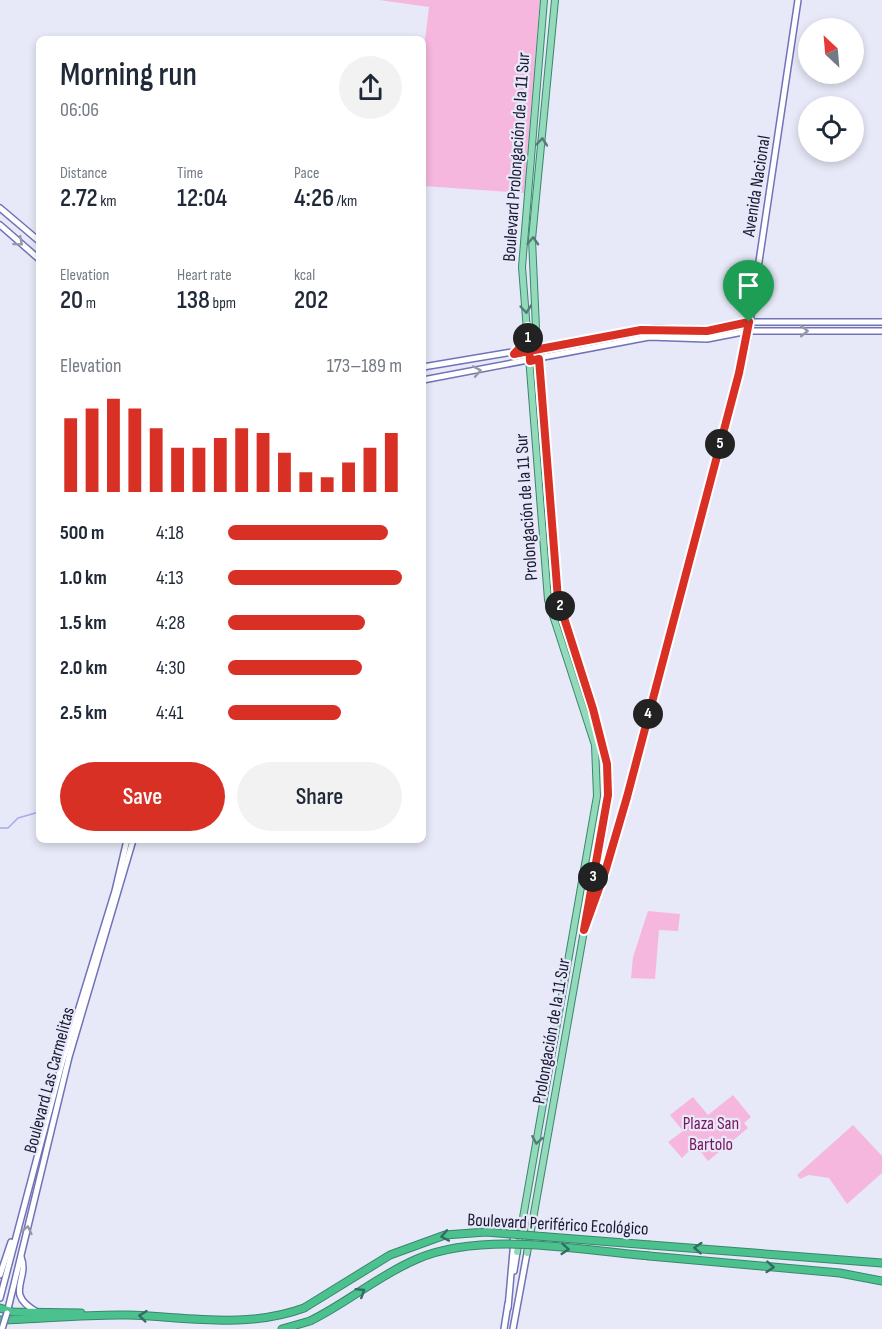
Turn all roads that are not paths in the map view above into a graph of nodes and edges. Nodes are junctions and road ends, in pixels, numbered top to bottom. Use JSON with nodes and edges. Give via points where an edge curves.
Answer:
{"nodes":[{"id":1,"x":544,"y":0,"type":"edge"},
{"id":2,"x":555,"y":0,"type":"edge"},
{"id":3,"x":798,"y":0,"type":"edge"},
{"id":4,"x":0,"y":208,"type":"edge"},
{"id":5,"x":0,"y":225,"type":"edge"},
{"id":6,"x":36,"y":239,"type":"edge"},
{"id":7,"x":36,"y":256,"type":"edge"},
{"id":8,"x":749,"y":322,"type":"junction"},
{"id":9,"x":882,"y":322,"type":"edge"},
{"id":10,"x":528,"y":328,"type":"junction"},
{"id":11,"x":748,"y":331,"type":"junction"},
{"id":12,"x":882,"y":331,"type":"edge"},
{"id":13,"x":538,"y":350,"type":"junction"},
{"id":14,"x":529,"y":351,"type":"junction"},
{"id":15,"x":514,"y":354,"type":"junction"},
{"id":16,"x":539,"y":359,"type":"junction"},
{"id":17,"x":530,"y":361,"type":"junction"},
{"id":18,"x":426,"y":367,"type":"edge"},
{"id":19,"x":426,"y":379,"type":"edge"},
{"id":20,"x":126,"y":843,"type":"edge"},
{"id":21,"x":132,"y":843,"type":"edge"},
{"id":22,"x":605,"y":872,"type":"junction"},
{"id":23,"x":593,"y":876,"type":"junction"},
{"id":24,"x":584,"y":930,"type":"junction"},
{"id":25,"x":18,"y":1228,"type":"junction"},
{"id":26,"x":508,"y":1228,"type":"dead end"},
{"id":27,"x":517,"y":1252,"type":"joint"},
{"id":28,"x":527,"y":1253,"type":"joint"},
{"id":29,"x":847,"y":1255,"type":"dead end"},
{"id":30,"x":21,"y":1257,"type":"junction"},
{"id":31,"x":862,"y":1261,"type":"junction"},
{"id":32,"x":882,"y":1261,"type":"edge"},
{"id":33,"x":727,"y":1264,"type":"junction"},
{"id":34,"x":708,"y":1267,"type":"dead end"},
{"id":35,"x":741,"y":1269,"type":"dead end"},
{"id":36,"x":0,"y":1275,"type":"edge"},
{"id":37,"x":882,"y":1281,"type":"edge"},
{"id":38,"x":0,"y":1298,"type":"edge"},
{"id":39,"x":508,"y":1308,"type":"junction"},
{"id":40,"x":5,"y":1310,"type":"edge"},
{"id":41,"x":37,"y":1312,"type":"junction"},
{"id":42,"x":101,"y":1315,"type":"junction"},
{"id":43,"x":0,"y":1320,"type":"edge"},
{"id":44,"x":2,"y":1329,"type":"edge"},
{"id":45,"x":282,"y":1329,"type":"edge"},
{"id":46,"x":504,"y":1329,"type":"edge"},
{"id":47,"x":513,"y":1329,"type":"edge"}],
"edges":[{"from":1,"to":10,"type":"main road","name":"Boulevard Prolongación de la 11 Sur","one_way":true,"via":[[523,232]]},
{"from":13,"to":2,"type":"main road","name":"Boulevard Prolongación de la 11 Sur","one_way":true,"via":[[532,239]]},
{"from":3,"to":8,"type":"main road","name":"Avenida Nacional"},
{"from":4,"to":6,"type":"main road"},
{"from":5,"to":7,"type":"main road","one_way":true},
{"from":8,"to":9,"type":"main road"},
{"from":8,"to":11,"type":"main road","name":"Avenida Nacional"},
{"from":8,"to":13,"type":"main road","via":[[707,331],[641,330]]},
{"from":10,"to":14,"type":"main road","name":"Boulevard Prolongación de la 11 Sur"},
{"from":10,"to":15,"type":"main road","via":[[525,342]]},
{"from":11,"to":12,"type":"main road","one_way":true},
{"from":11,"to":16,"type":"main road","via":[[701,339],[649,337]]},
{"from":11,"to":22,"type":"main road","name":"Avenida Nacional"},
{"from":13,"to":14,"type":"main road"},
{"from":13,"to":16,"type":"main road","name":"Prolongación de la 11 Sur"},
{"from":14,"to":15,"type":"main road"},
{"from":14,"to":17,"type":"main road","name":"Prolongación de la 11 Sur"},
{"from":15,"to":18,"type":"main road"},
{"from":16,"to":17,"type":"main road"},
{"from":16,"to":23,"type":"main road","name":"Prolongación de la 11 Sur","via":[[558,599],[607,764],[608,795]]},
{"from":19,"to":17,"type":"main road","one_way":true},
{"from":17,"to":27,"type":"main road","name":"Prolongación de la 11 Sur","one_way":true,"via":[[548,600],[595,745],[597,781]]},
{"from":20,"to":25,"type":"main road","name":"Boulevard Las Carmelitas","via":[[64,1053]]},
{"from":30,"to":21,"type":"main road","name":"Boulevard Las Carmelitas","one_way":true,"via":[[69,1057]]},
{"from":22,"to":23,"type":"main road"},
{"from":22,"to":24,"type":"main road","name":"Avenida Nacional"},
{"from":23,"to":24,"type":"main road","name":"Prolongación de la 11 Sur"},
{"from":24,"to":28,"type":"main road","name":"Prolongación de la 11 Sur"},
{"from":25,"to":36,"type":"main road"},
{"from":25,"to":38,"type":"main road","name":"Boulevard Las Carmelitas"},
{"from":26,"to":39,"type":"main road","via":[[514,1240]]},
{"from":27,"to":39,"type":"main road","name":"Prolongación de la 11 Sur"},
{"from":28,"to":47,"type":"main road","name":"Prolongación de la 11 Sur"},
{"from":29,"to":31,"type":"highway"},
{"from":30,"to":40,"type":"main road","name":"Boulevard Las Carmelitas"},
{"from":30,"to":41,"type":"main road","via":[[19,1293],[25,1304]]},
{"from":31,"to":32,"type":"highway","name":"Boulevard Periférico Ecológico"},
{"from":31,"to":42,"type":"highway","name":"Boulevard Periférico Ecológico","one_way":true,"bridge":true,"via":[[486,1232],[445,1235],[390,1255],[304,1308],[281,1316],[241,1322]]},
{"from":33,"to":34,"type":"highway"},
{"from":33,"to":35,"type":"highway"},
{"from":33,"to":37,"type":"highway","name":"Boulevard Periférico Ecológico","one_way":true,"via":[[840,1273]]},
{"from":45,"to":33,"type":"highway","name":"Boulevard Periférico Ecológico","one_way":true,"bridge":true,"via":[[310,1321],[414,1260],[459,1246],[492,1244]]},
{"from":39,"to":46,"type":"main road","name":"Prolongación de la 11 Sur"},
{"from":40,"to":41,"type":"highway"},
{"from":40,"to":44,"type":"main road","name":"Boulevard Las Carmelitas","bridge":true},
{"from":41,"to":42,"type":"highway"},
{"from":42,"to":43,"type":"highway","name":"Boulevard Periférico Ecológico"}]}
